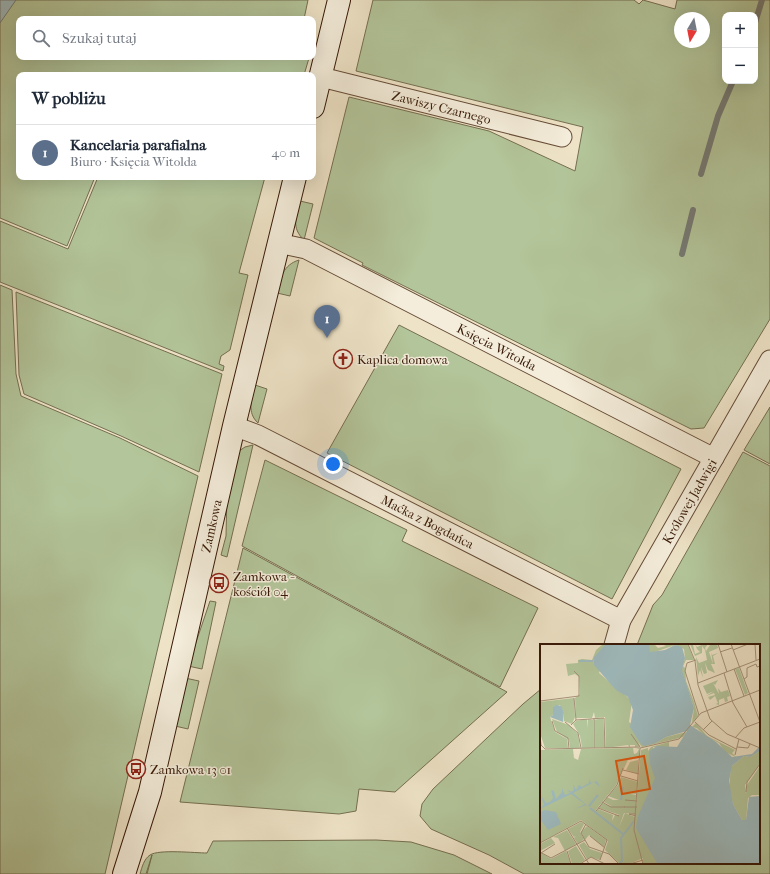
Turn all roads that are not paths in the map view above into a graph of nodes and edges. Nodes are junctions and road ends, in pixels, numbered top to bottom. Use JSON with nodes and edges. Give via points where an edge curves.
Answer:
{"nodes":[{"id":1,"x":339,"y":0,"type":"edge"},
{"id":2,"x":321,"y":77,"type":"junction"},
{"id":3,"x":316,"y":95,"type":"edge"},
{"id":4,"x":562,"y":138,"type":"dead end"},
{"id":5,"x":294,"y":180,"type":"edge"},
{"id":6,"x":278,"y":243,"type":"junction"},
{"id":7,"x":770,"y":360,"type":"edge"},
{"id":8,"x":234,"y":426,"type":"junction"},
{"id":9,"x":714,"y":458,"type":"junction"},
{"id":10,"x":621,"y":620,"type":"junction"},
{"id":11,"x":614,"y":644,"type":"edge"},
{"id":12,"x":124,"y":874,"type":"edge"}],
"edges":[{"from":1,"to":2,"type":"street"},
{"from":2,"to":3,"type":"street"},
{"from":2,"to":4,"type":"street","name":"Zawiszy Czarnego"},
{"from":5,"to":6,"type":"street","name":"Zamkowa"},
{"from":6,"to":8,"type":"street","name":"Zamkowa"},
{"from":6,"to":9,"type":"street","name":"Księcia Witolda","via":[[306,249]]},
{"from":7,"to":9,"type":"street","name":"Królowej Jadwigi"},
{"from":8,"to":10,"type":"street","name":"Maćka z Bogdańca"},
{"from":8,"to":12,"type":"street","name":"Zamkowa","via":[[150,792]]},
{"from":9,"to":10,"type":"street","name":"Królowej Jadwigi"},
{"from":10,"to":11,"type":"street","name":"Królowej Jadwigi"}]}
